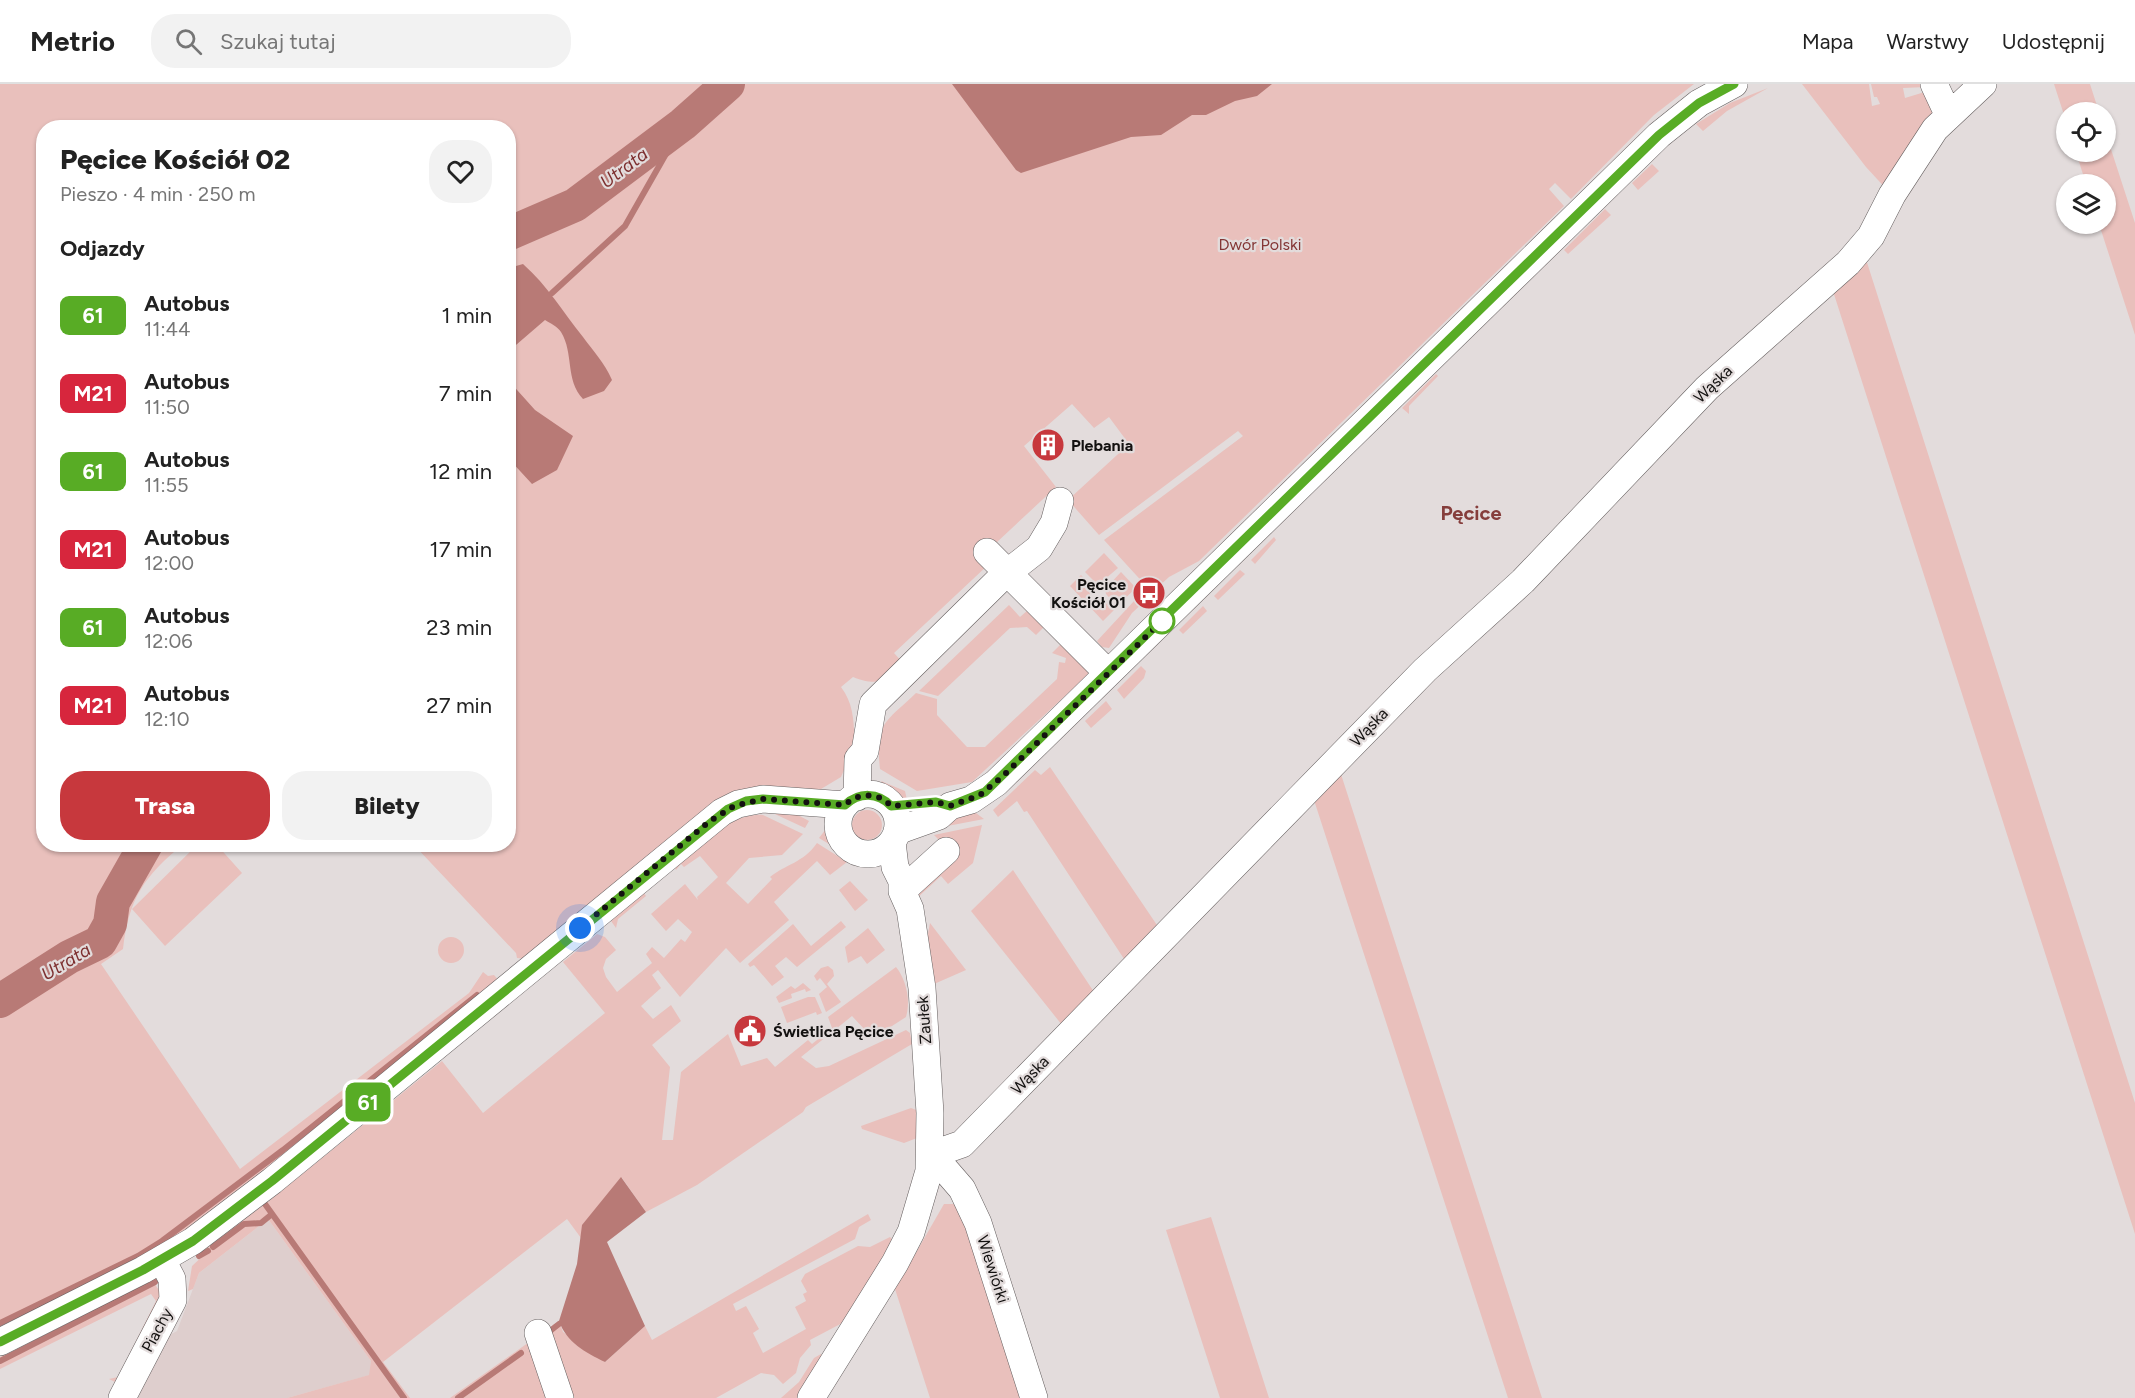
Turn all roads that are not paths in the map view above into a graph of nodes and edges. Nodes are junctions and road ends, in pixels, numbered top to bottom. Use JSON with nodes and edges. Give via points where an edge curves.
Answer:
{"nodes":[{"id":1,"x":1734,"y":84,"type":"edge"},
{"id":2,"x":1934,"y":84,"type":"edge"},
{"id":3,"x":1983,"y":84,"type":"edge"},
{"id":4,"x":1948,"y":114,"type":"junction"},
{"id":5,"x":1060,"y":501,"type":"dead end"},
{"id":6,"x":987,"y":552,"type":"dead end"},
{"id":7,"x":1008,"y":572,"type":"junction"},
{"id":8,"x":1108,"y":673,"type":"junction"},
{"id":9,"x":871,"y":815,"type":"junction"},
{"id":10,"x":946,"y":850,"type":"dead end"},
{"id":11,"x":867,"y":854,"type":"junction"},
{"id":12,"x":902,"y":891,"type":"junction"},
{"id":13,"x":930,"y":1152,"type":"junction"},
{"id":14,"x":162,"y":1260,"type":"junction"},
{"id":15,"x":538,"y":1333,"type":"dead end"},
{"id":16,"x":0,"y":1342,"type":"edge"},
{"id":17,"x":817,"y":1394,"type":"edge"},
{"id":18,"x":122,"y":1398,"type":"edge"},
{"id":19,"x":560,"y":1398,"type":"edge"},
{"id":20,"x":1034,"y":1398,"type":"edge"}],
"edges":[{"from":1,"to":8,"type":"street","via":[[1699,103],[1659,135]]},
{"from":2,"to":4,"type":"street"},
{"from":3,"to":4,"type":"street","name":"Wąska"},
{"from":4,"to":13,"type":"street","name":"Wąska","via":[[1892,195],[1871,236],[1848,263],[1707,388],[1523,581],[1425,670],[962,1144]]},
{"from":5,"to":7,"type":"street","via":[[1043,544]]},
{"from":6,"to":7,"type":"street"},
{"from":7,"to":8,"type":"street"},
{"from":7,"to":9,"type":"street","name":"Zaułek","via":[[877,699],[870,715],[866,751],[872,758]]},
{"from":8,"to":9,"type":"street","via":[[991,787],[971,800],[950,806],[939,816]]},
{"from":9,"to":11,"type":"street","via":[[881,851]]},
{"from":9,"to":11,"type":"street","via":[[841,837],[850,848]]},
{"from":9,"to":12,"type":"street","name":"Zaułek","via":[[902,881]]},
{"from":9,"to":14,"type":"street","via":[[823,802],[751,800],[722,812],[279,1176]]},
{"from":10,"to":12,"type":"street"},
{"from":11,"to":12,"type":"street","via":[[890,886]]},
{"from":12,"to":13,"type":"street","name":"Zaułek","via":[[910,909],[922,988]]},
{"from":13,"to":17,"type":"street","via":[[929,1171],[911,1232]]},
{"from":13,"to":20,"type":"street","name":"Wiewiórki","via":[[962,1190],[978,1223]]},
{"from":14,"to":16,"type":"street"},
{"from":14,"to":18,"type":"street","name":"Piachy","via":[[172,1279],[173,1300]]},
{"from":15,"to":19,"type":"street"}]}
